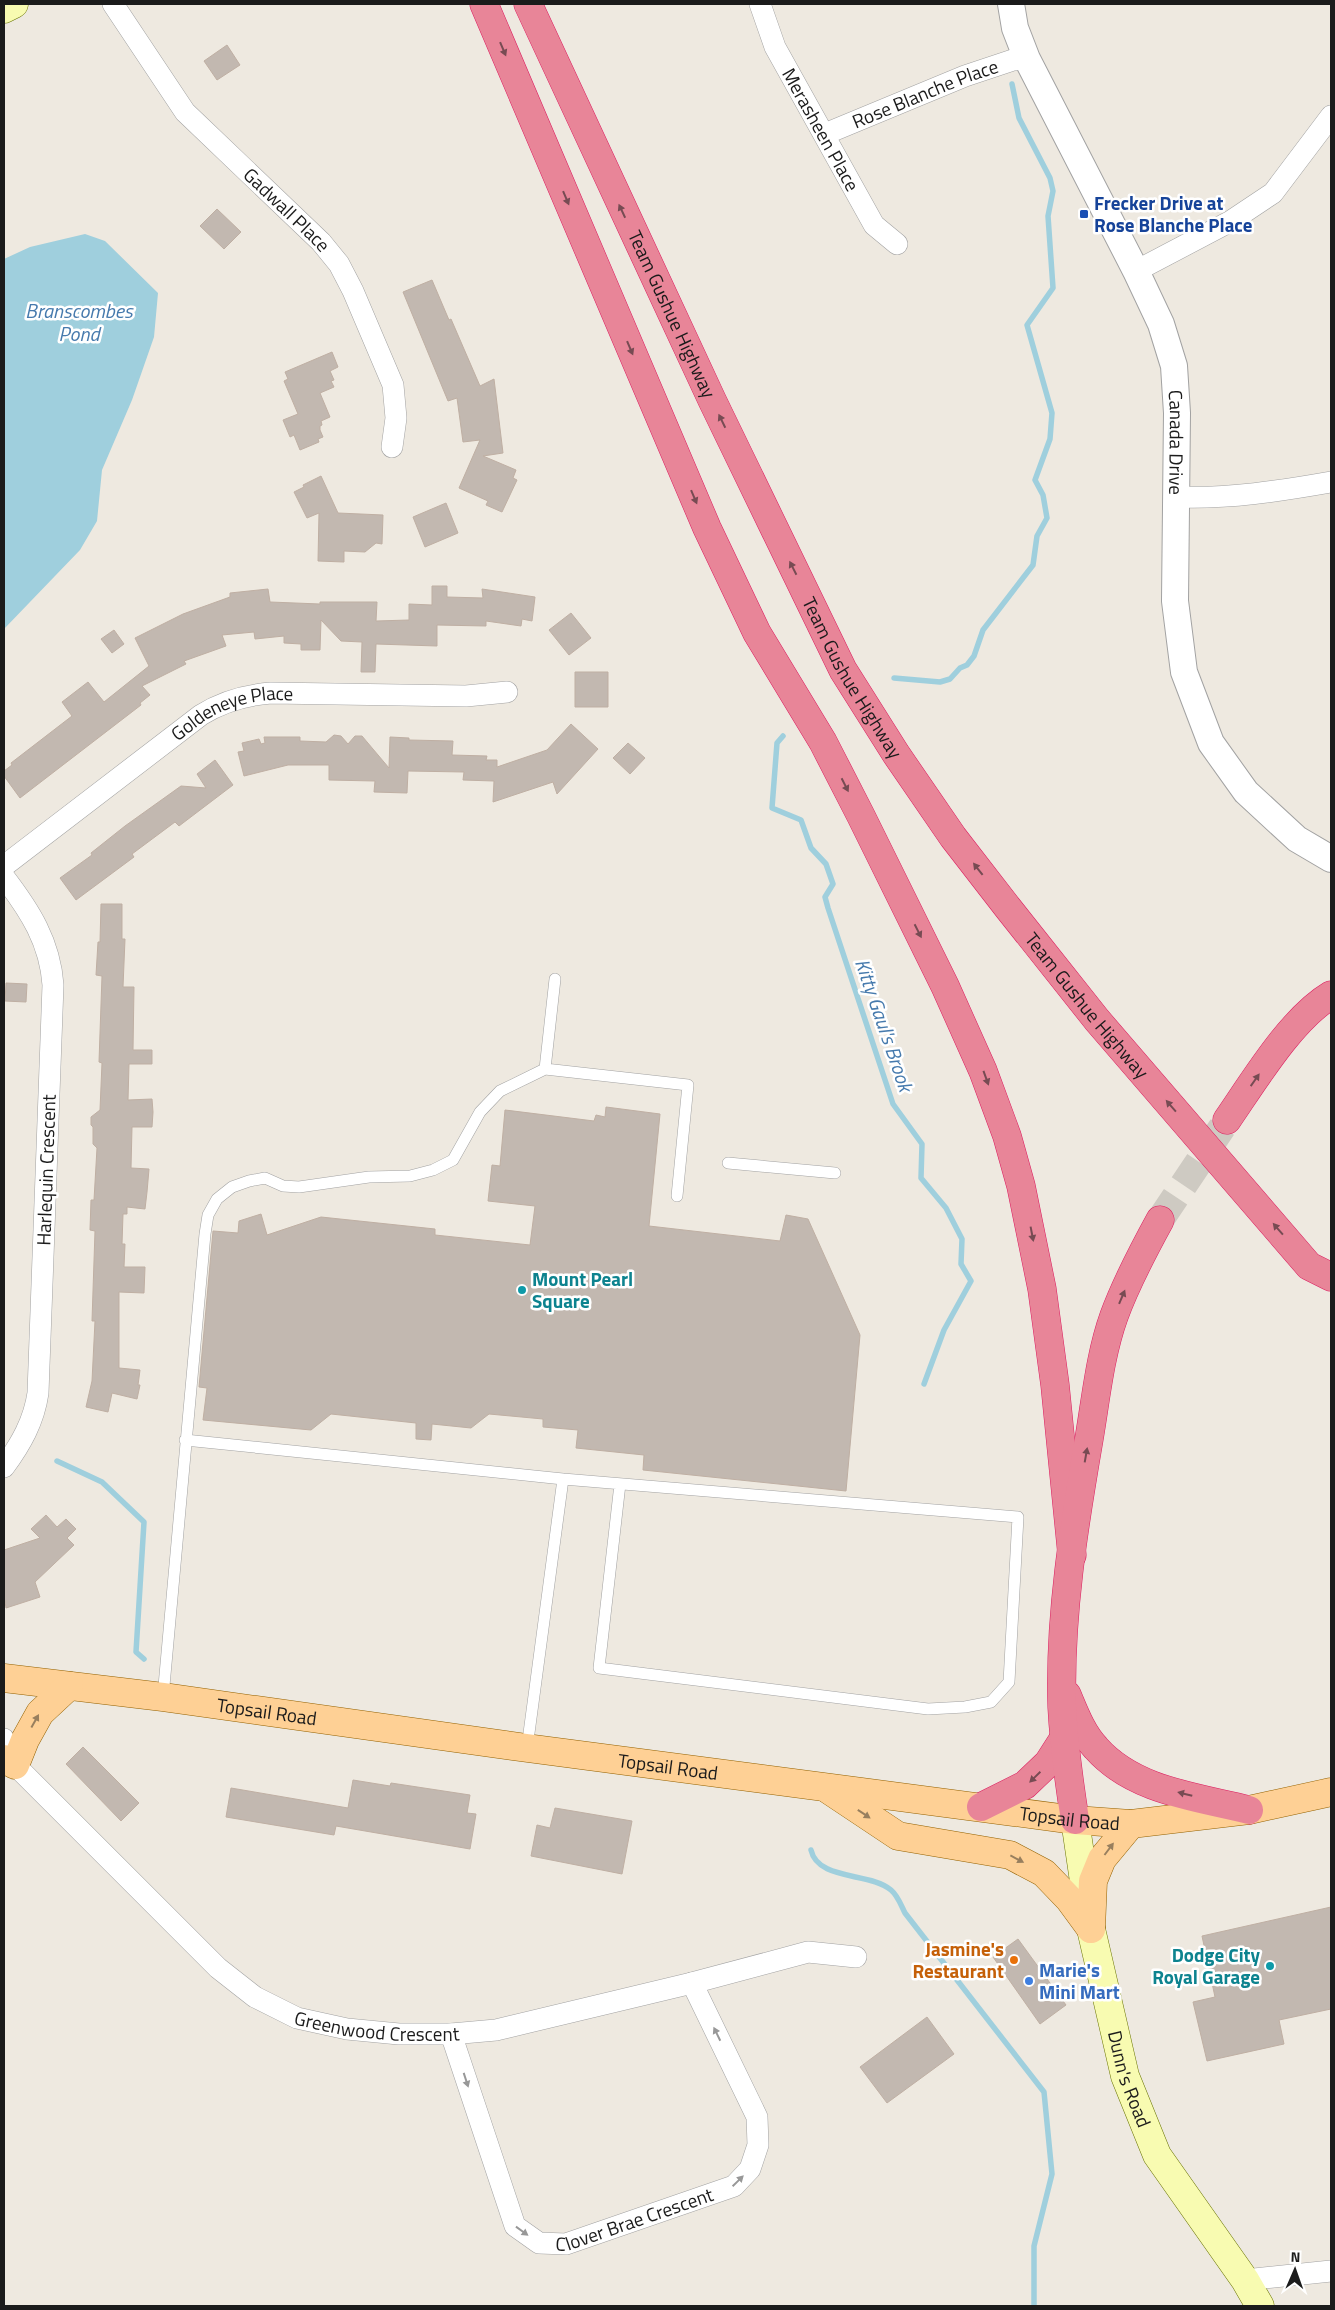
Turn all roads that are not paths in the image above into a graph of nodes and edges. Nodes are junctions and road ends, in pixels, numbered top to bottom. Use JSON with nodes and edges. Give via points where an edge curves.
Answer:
{"nodes":[{"id":1,"x":14,"y":4,"type":"edge"},
{"id":2,"x":113,"y":4,"type":"edge"},
{"id":3,"x":484,"y":4,"type":"edge"},
{"id":4,"x":528,"y":4,"type":"edge"},
{"id":5,"x":760,"y":4,"type":"edge"},
{"id":6,"x":1011,"y":4,"type":"edge"},
{"id":7,"x":4,"y":9,"type":"edge"},
{"id":8,"x":1027,"y":59,"type":"junction"},
{"id":9,"x":1331,"y":116,"type":"edge"},
{"id":10,"x":825,"y":134,"type":"junction"},
{"id":11,"x":896,"y":244,"type":"dead end"},
{"id":12,"x":1136,"y":271,"type":"junction"},
{"id":13,"x":392,"y":447,"type":"dead end"},
{"id":14,"x":1331,"y":482,"type":"edge"},
{"id":15,"x":1176,"y":497,"type":"junction"},
{"id":16,"x":507,"y":692,"type":"dead end"},
{"id":17,"x":1331,"y":859,"type":"edge"},
{"id":18,"x":4,"y":866,"type":"edge"},
{"id":19,"x":4,"y":877,"type":"edge"},
{"id":20,"x":555,"y":979,"type":"dead end"},
{"id":21,"x":1331,"y":995,"type":"edge"},
{"id":22,"x":545,"y":1069,"type":"junction"},
{"id":23,"x":1227,"y":1120,"type":"tunnel mouth"},
{"id":24,"x":728,"y":1163,"type":"dead end"},
{"id":25,"x":835,"y":1173,"type":"dead end"},
{"id":26,"x":677,"y":1196,"type":"dead end"},
{"id":27,"x":1160,"y":1220,"type":"tunnel mouth"},
{"id":28,"x":1320,"y":1272,"type":"edge"},
{"id":29,"x":186,"y":1440,"type":"junction"},
{"id":30,"x":4,"y":1467,"type":"edge"},
{"id":31,"x":564,"y":1479,"type":"junction"},
{"id":32,"x":620,"y":1484,"type":"junction"},
{"id":33,"x":1072,"y":1555,"type":"junction"},
{"id":34,"x":4,"y":1678,"type":"edge"},
{"id":35,"x":1062,"y":1682,"type":"junction"},
{"id":36,"x":70,"y":1686,"type":"junction"},
{"id":37,"x":163,"y":1697,"type":"junction"},
{"id":38,"x":1064,"y":1738,"type":"junction"},
{"id":39,"x":4,"y":1739,"type":"edge"},
{"id":40,"x":527,"y":1748,"type":"junction"},
{"id":41,"x":9,"y":1762,"type":"edge"},
{"id":42,"x":823,"y":1787,"type":"junction"},
{"id":43,"x":1331,"y":1792,"type":"edge"},
{"id":44,"x":981,"y":1807,"type":"junction"},
{"id":45,"x":1249,"y":1810,"type":"junction"},
{"id":46,"x":1074,"y":1820,"type":"junction"},
{"id":47,"x":1131,"y":1824,"type":"junction"},
{"id":48,"x":1091,"y":1928,"type":"junction"},
{"id":49,"x":856,"y":1957,"type":"dead end"},
{"id":50,"x":692,"y":1983,"type":"junction"},
{"id":51,"x":451,"y":2034,"type":"junction"},
{"id":52,"x":1331,"y":2271,"type":"edge"},
{"id":53,"x":1245,"y":2280,"type":"junction"},
{"id":54,"x":1260,"y":2306,"type":"edge"}],
"edges":[{"from":1,"to":7,"type":"main road"},
{"from":2,"to":13,"type":"street","name":"Gadwall Place","via":[[185,112],[321,242],[339,264],[393,385],[396,418]]},
{"from":3,"to":33,"type":"highway","one_way":true,"via":[[707,528],[757,633],[823,742],[945,986],[983,1071],[1007,1136],[1028,1213],[1042,1289]]},
{"from":28,"to":4,"type":"highway","name":"Team Gushue Highway","one_way":true,"via":[[1097,1020],[1008,908],[953,837],[843,670],[716,409]]},
{"from":5,"to":10,"type":"street","name":"Merasheen Place","via":[[776,47]]},
{"from":6,"to":8,"type":"street","name":"Canada Drive","via":[[1015,28]]},
{"from":8,"to":10,"type":"street","name":"Rose Blanche Place","via":[[1013,60],[964,76]]},
{"from":8,"to":12,"type":"street","name":"Canada Drive"},
{"from":9,"to":12,"type":"street","via":[[1273,194],[1231,221]]},
{"from":10,"to":11,"type":"street","name":"Merasheen Place","via":[[874,225]]},
{"from":12,"to":15,"type":"street","name":"Canada Drive","via":[[1161,324],[1174,366]]},
{"from":14,"to":15,"type":"street","via":[[1284,491],[1212,498]]},
{"from":15,"to":17,"type":"street","name":"Canada Drive","via":[[1175,600],[1184,672],[1211,743],[1246,792],[1297,839]]},
{"from":16,"to":18,"type":"street","name":"Goldeneye Place","via":[[466,696],[271,693],[226,702],[201,714]]},
{"from":19,"to":30,"type":"street","name":"Harlequin Crescent","via":[[37,926],[49,957],[53,985],[38,1392],[27,1430]]},
{"from":20,"to":22,"type":"lane"},
{"from":23,"to":21,"type":"highway","one_way":true,"via":[[1276,1050],[1319,1002]]},
{"from":22,"to":26,"type":"lane","via":[[688,1085]]},
{"from":22,"to":29,"type":"lane","via":[[500,1092],[480,1112],[453,1160],[433,1170],[410,1176],[369,1177],[299,1187],[283,1186],[266,1178],[232,1187],[217,1199],[208,1215],[205,1234]]},
{"from":24,"to":25,"type":"lane"},
{"from":33,"to":27,"type":"highway","one_way":true,"via":[[1077,1506],[1100,1374],[1114,1317]]},
{"from":29,"to":31,"type":"lane"},
{"from":29,"to":37,"type":"lane"},
{"from":31,"to":32,"type":"lane"},
{"from":31,"to":40,"type":"lane"},
{"from":32,"to":32,"type":"lane","via":[[599,1668],[928,1709],[991,1702],[1009,1682],[1018,1517]]},
{"from":33,"to":35,"type":"highway"},
{"from":34,"to":36,"type":"main road","name":"Topsail Road"},
{"from":35,"to":38,"type":"highway"},
{"from":45,"to":35,"type":"highway","one_way":true,"via":[[1153,1786],[1127,1774],[1096,1749],[1079,1724]]},
{"from":36,"to":37,"type":"main road","name":"Topsail Road"},
{"from":41,"to":36,"type":"main road","one_way":true,"via":[[40,1713]]},
{"from":37,"to":40,"type":"main road","name":"Topsail Road"},
{"from":38,"to":44,"type":"highway","one_way":true,"via":[[1048,1764],[1025,1786]]},
{"from":38,"to":46,"type":"highway"},
{"from":39,"to":41,"type":"street","name":"Greenwood Crescent"},
{"from":40,"to":42,"type":"main road","name":"Topsail Road"},
{"from":41,"to":51,"type":"street","name":"Greenwood Crescent","via":[[218,1968],[256,1997],[297,2018],[347,2029]]},
{"from":42,"to":44,"type":"main road","name":"Topsail Road"},
{"from":42,"to":48,"type":"main road","one_way":true,"via":[[898,1836],[1010,1855],[1044,1874]]},
{"from":43,"to":45,"type":"main road","name":"Topsail Road"},
{"from":44,"to":46,"type":"main road","name":"Topsail Road"},
{"from":45,"to":47,"type":"main road","name":"Topsail Road"},
{"from":46,"to":47,"type":"main road","name":"Topsail Road"},
{"from":46,"to":48,"type":"main road","name":"Dunn's Road"},
{"from":48,"to":47,"type":"main road","one_way":true,"via":[[1093,1882],[1102,1859]]},
{"from":48,"to":53,"type":"main road","name":"Dunn's Road","via":[[1125,2076],[1156,2155]]},
{"from":49,"to":50,"type":"street","name":"Greenwood Crescent","via":[[808,1952]]},
{"from":50,"to":51,"type":"street","name":"Greenwood Crescent","via":[[496,2030]]},
{"from":51,"to":50,"type":"street","name":"Clover Brae Crescent","one_way":true,"via":[[515,2226],[539,2243],[566,2244],[734,2186],[750,2169],[758,2144],[757,2117]]},
{"from":52,"to":53,"type":"street"},
{"from":53,"to":54,"type":"main road","name":"Dunn's Road"}]}
